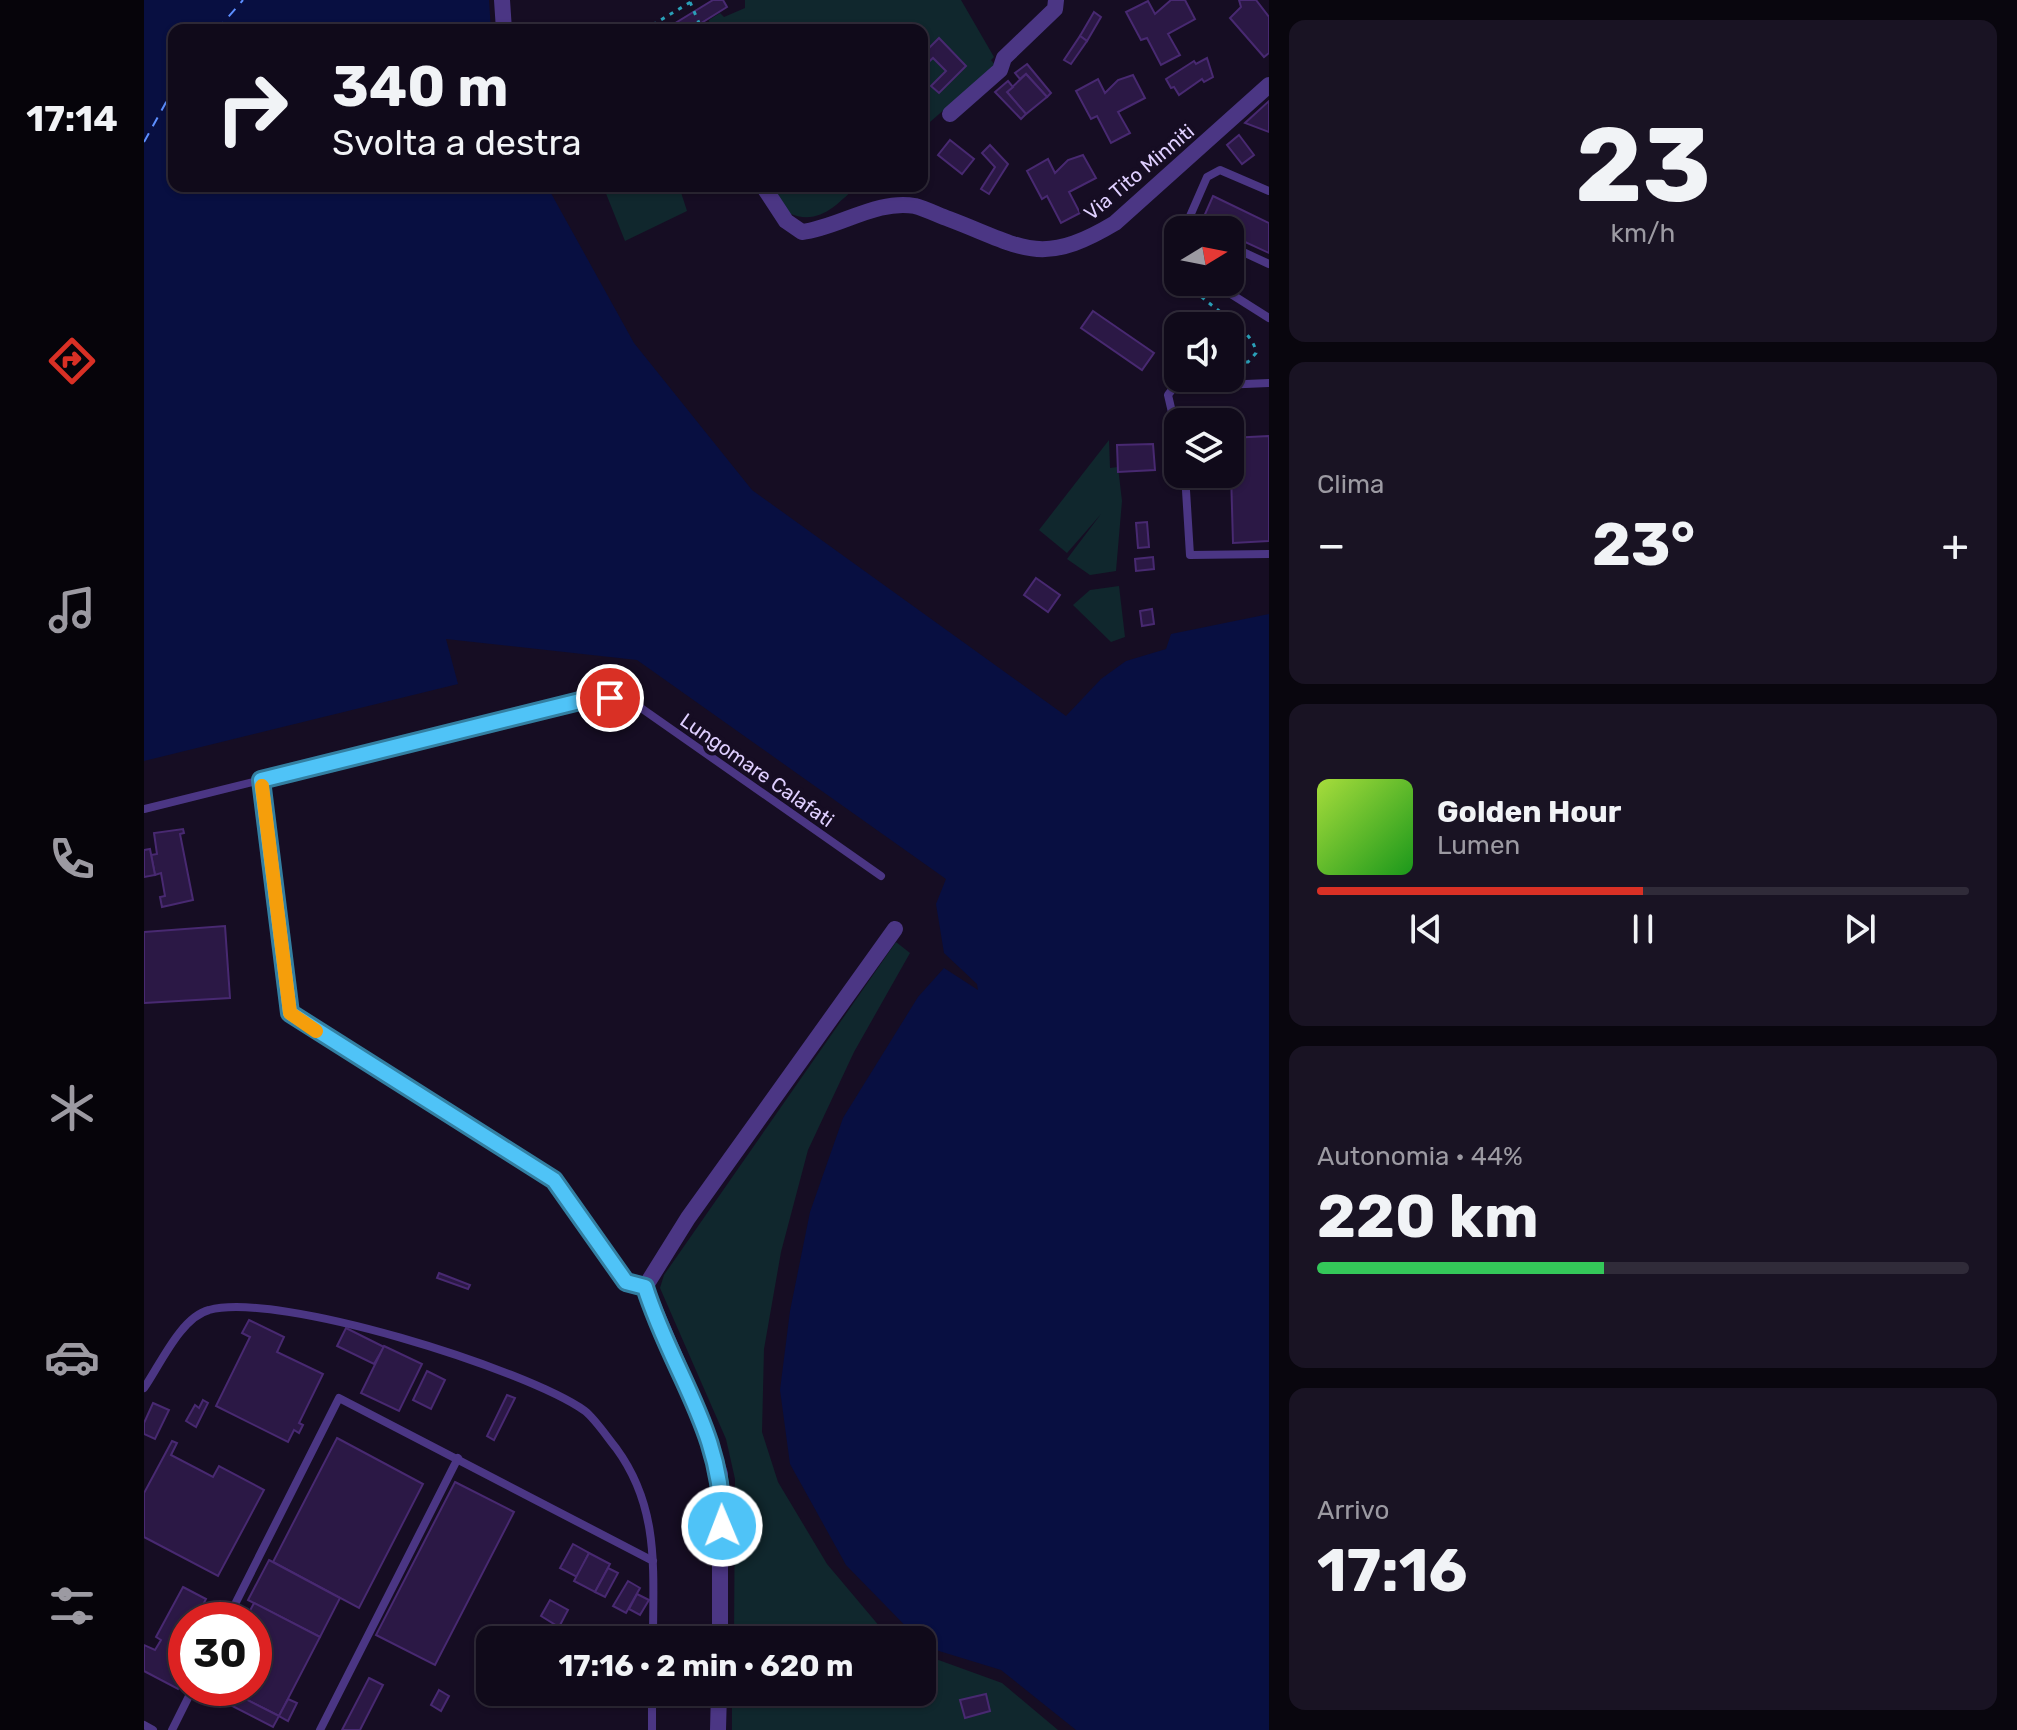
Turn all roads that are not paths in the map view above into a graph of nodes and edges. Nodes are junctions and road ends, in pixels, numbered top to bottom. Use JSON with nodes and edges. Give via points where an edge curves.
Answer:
{"nodes":[{"id":1,"x":502,"y":0,"type":"edge"},
{"id":2,"x":1056,"y":0,"type":"edge"},
{"id":3,"x":504,"y":24,"type":"edge"},
{"id":4,"x":1269,"y":85,"type":"edge"},
{"id":5,"x":950,"y":114,"type":"dead end"},
{"id":6,"x":1269,"y":191,"type":"edge"},
{"id":7,"x":767,"y":192,"type":"edge"},
{"id":8,"x":1190,"y":216,"type":"edge"},
{"id":9,"x":1244,"y":252,"type":"edge"},
{"id":10,"x":1269,"y":264,"type":"edge"},
{"id":11,"x":1234,"y":296,"type":"edge"},
{"id":12,"x":1269,"y":318,"type":"edge"},
{"id":13,"x":1269,"y":383,"type":"edge"},
{"id":14,"x":1169,"y":408,"type":"edge"},
{"id":15,"x":1186,"y":488,"type":"edge"},
{"id":16,"x":1269,"y":554,"type":"edge"},
{"id":17,"x":261,"y":780,"type":"junction"},
{"id":18,"x":144,"y":809,"type":"edge"},
{"id":19,"x":881,"y":876,"type":"dead end"},
{"id":20,"x":895,"y":929,"type":"dead end"},
{"id":21,"x":645,"y":1287,"type":"junction"},
{"id":22,"x":144,"y":1388,"type":"edge"},
{"id":23,"x":458,"y":1458,"type":"junction"},
{"id":24,"x":653,"y":1561,"type":"junction"},
{"id":25,"x":236,"y":1602,"type":"edge"},
{"id":26,"x":653,"y":1626,"type":"edge"},
{"id":27,"x":720,"y":1626,"type":"edge"},
{"id":28,"x":184,"y":1706,"type":"edge"},
{"id":29,"x":652,"y":1706,"type":"edge"},
{"id":30,"x":719,"y":1706,"type":"edge"},
{"id":31,"x":144,"y":1725,"type":"edge"},
{"id":32,"x":153,"y":1730,"type":"edge"},
{"id":33,"x":172,"y":1730,"type":"edge"},
{"id":34,"x":320,"y":1730,"type":"edge"},
{"id":35,"x":652,"y":1730,"type":"edge"},
{"id":36,"x":718,"y":1730,"type":"edge"}],
"edges":[{"from":1,"to":3,"type":"street"},
{"from":2,"to":5,"type":"street","via":[[1055,9],[1004,58],[1000,70]]},
{"from":4,"to":7,"type":"street","name":"Via Tito Minniti","via":[[1115,223],[1090,238],[1051,250],[1021,247],[914,206],[893,206],[802,232],[786,221]]},
{"from":6,"to":8,"type":"lane","via":[[1220,170],[1207,177]]},
{"from":9,"to":10,"type":"lane"},
{"from":11,"to":12,"type":"lane"},
{"from":13,"to":14,"type":"lane","via":[[1174,387],[1168,395]]},
{"from":15,"to":16,"type":"lane","via":[[1190,555]]},
{"from":17,"to":18,"type":"lane","name":"Lungomare Calafati"},
{"from":17,"to":19,"type":"lane","name":"Lungomare Calafati","via":[[588,699],[631,701]]},
{"from":17,"to":21,"type":"lane","via":[[290,1013],[554,1180],[626,1282]]},
{"from":20,"to":21,"type":"street","via":[[688,1218]]},
{"from":21,"to":27,"type":"street","via":[[720,1474]]},
{"from":22,"to":24,"type":"lane","via":[[187,1325],[207,1310],[283,1311],[446,1351],[523,1378],[586,1412],[639,1487],[650,1520]]},
{"from":23,"to":24,"type":"lane"},
{"from":23,"to":25,"type":"lane","via":[[339,1398]]},
{"from":23,"to":34,"type":"lane"},
{"from":24,"to":26,"type":"lane"},
{"from":28,"to":33,"type":"lane"},
{"from":29,"to":35,"type":"lane"},
{"from":30,"to":36,"type":"street"},
{"from":31,"to":32,"type":"lane"}]}
